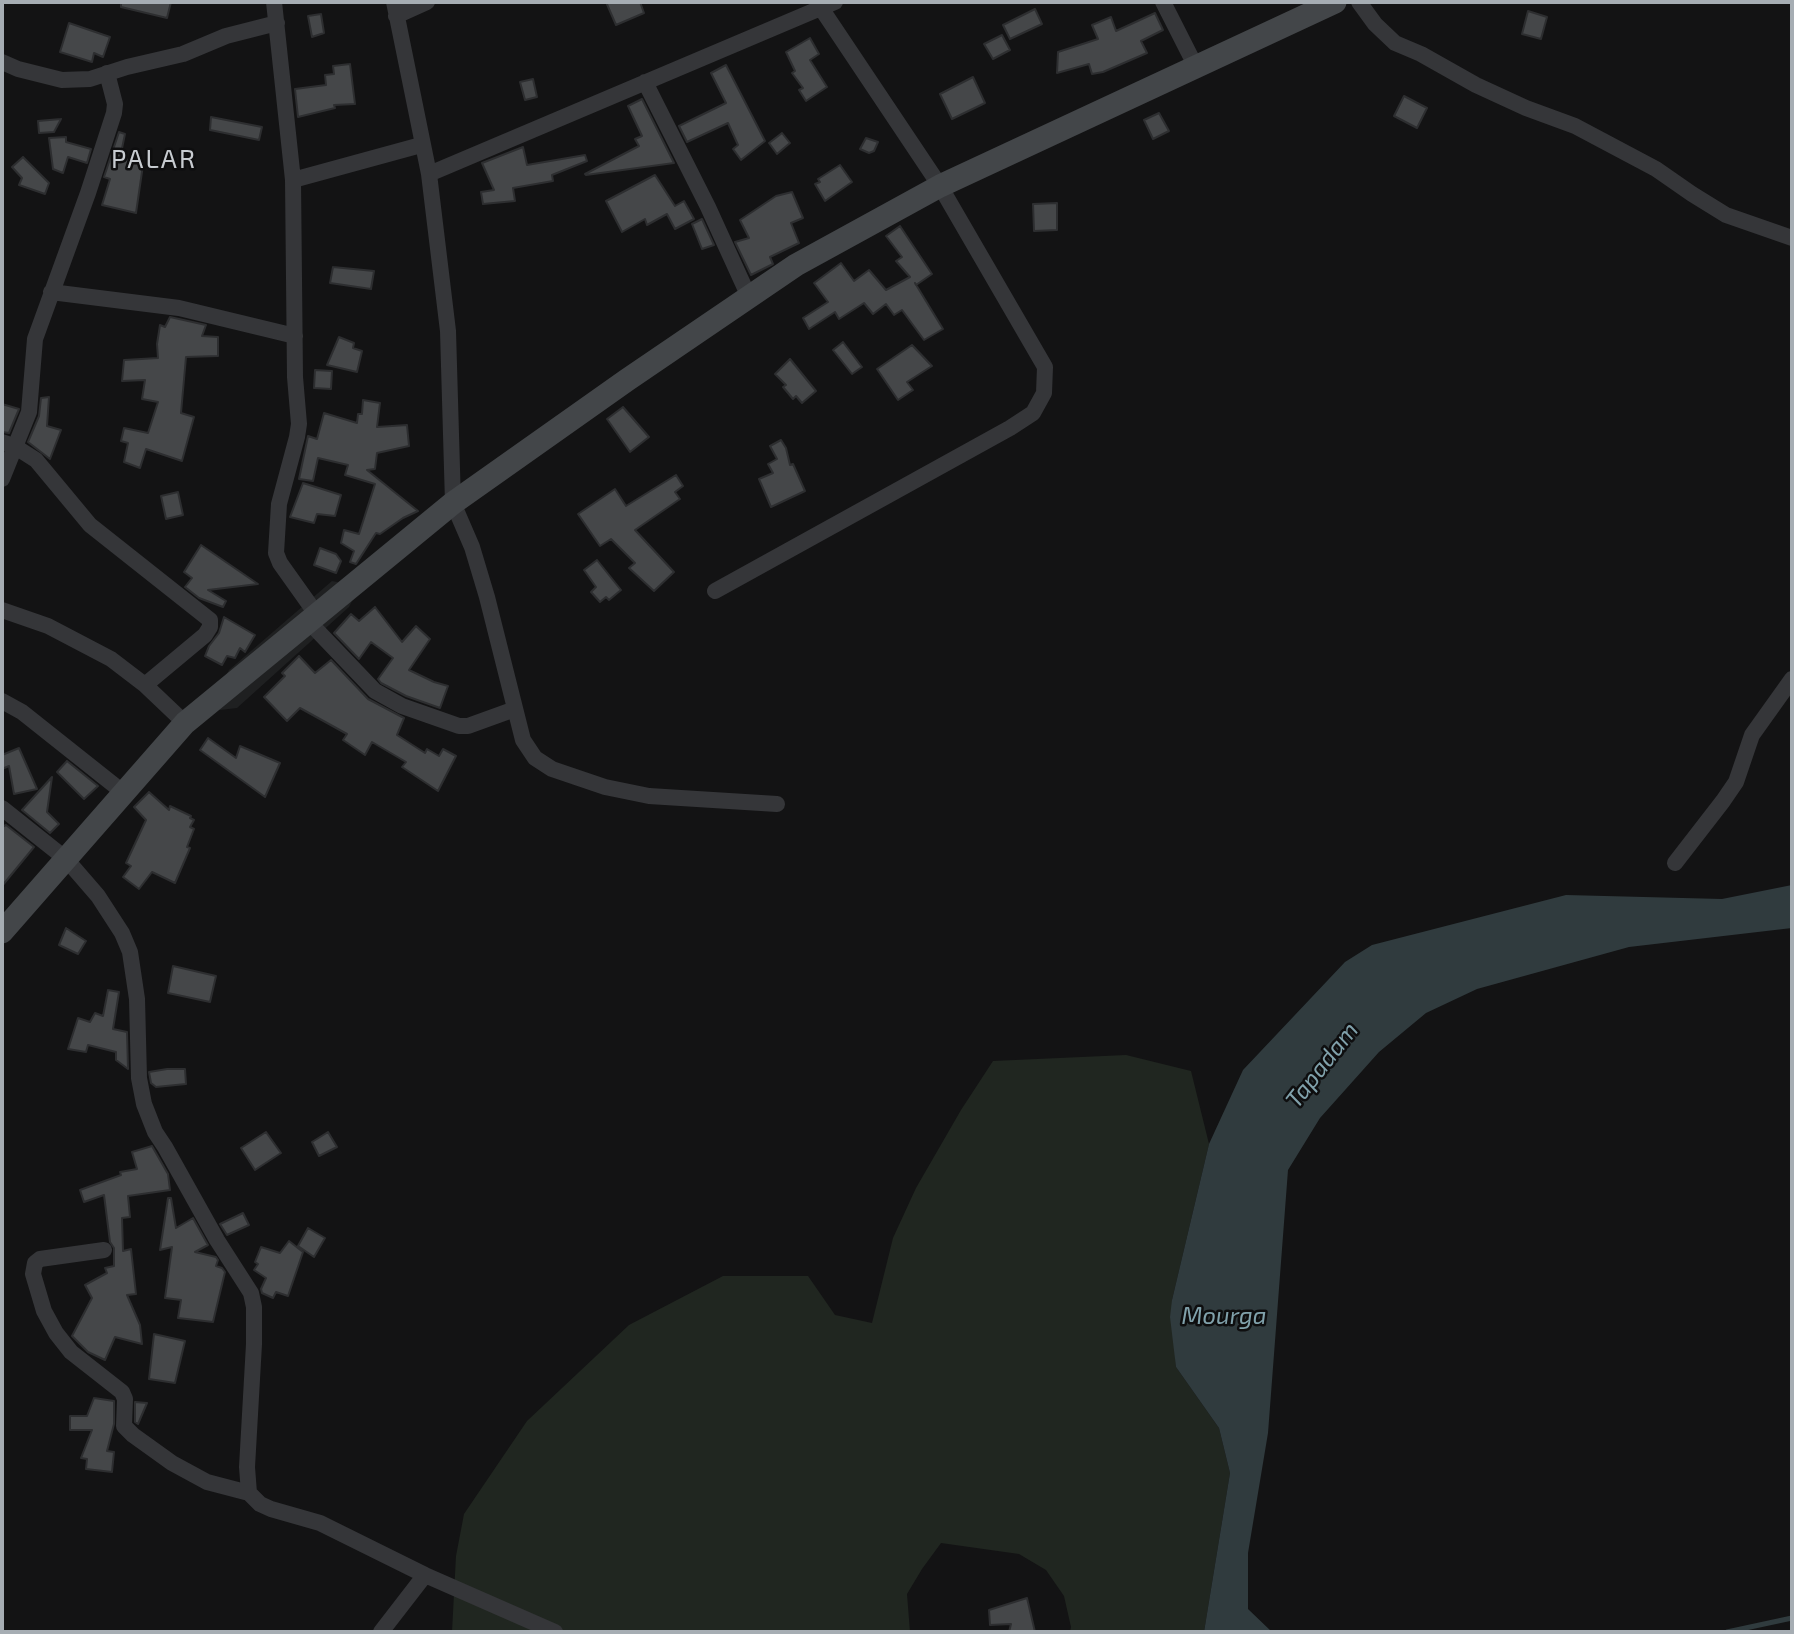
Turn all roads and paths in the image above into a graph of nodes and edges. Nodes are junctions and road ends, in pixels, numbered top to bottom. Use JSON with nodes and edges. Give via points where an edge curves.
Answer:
{"nodes":[{"id":1,"x":274,"y":2,"type":"edge"},
{"id":2,"x":427,"y":2,"type":"edge"},
{"id":3,"x":1163,"y":2,"type":"edge"},
{"id":4,"x":1335,"y":2,"type":"edge"},
{"id":5,"x":1359,"y":2,"type":"edge"},
{"id":6,"x":824,"y":4,"type":"edge"},
{"id":7,"x":395,"y":9,"type":"edge"},
{"id":8,"x":277,"y":23,"type":"junction"},
{"id":9,"x":2,"y":62,"type":"edge"},
{"id":10,"x":1196,"y":67,"type":"junction"},
{"id":11,"x":107,"y":73,"type":"junction"},
{"id":12,"x":645,"y":82,"type":"junction"},
{"id":13,"x":421,"y":145,"type":"junction"},
{"id":14,"x":429,"y":174,"type":"junction"},
{"id":15,"x":293,"y":180,"type":"junction"},
{"id":16,"x":940,"y":186,"type":"junction"},
{"id":17,"x":1792,"y":238,"type":"edge"},
{"id":18,"x":51,"y":292,"type":"junction"},
{"id":19,"x":749,"y":297,"type":"junction"},
{"id":20,"x":295,"y":336,"type":"junction"},
{"id":21,"x":8,"y":444,"type":"edge"},
{"id":22,"x":2,"y":479,"type":"edge"},
{"id":23,"x":453,"y":503,"type":"junction"},
{"id":24,"x":715,"y":592,"type":"dead end"},
{"id":25,"x":2,"y":610,"type":"edge"},
{"id":26,"x":313,"y":619,"type":"junction"},
{"id":27,"x":1792,"y":679,"type":"edge"},
{"id":28,"x":145,"y":685,"type":"junction"},
{"id":29,"x":2,"y":701,"type":"edge"},
{"id":30,"x":515,"y":709,"type":"junction"},
{"id":31,"x":185,"y":723,"type":"junction"},
{"id":32,"x":124,"y":793,"type":"junction"},
{"id":33,"x":777,"y":804,"type":"dead end"},
{"id":34,"x":2,"y":808,"type":"edge"},
{"id":35,"x":66,"y":859,"type":"junction"},
{"id":36,"x":1675,"y":863,"type":"dead end"},
{"id":37,"x":2,"y":932,"type":"edge"},
{"id":38,"x":104,"y":1250,"type":"dead end"},
{"id":39,"x":249,"y":1493,"type":"junction"},
{"id":40,"x":425,"y":1575,"type":"junction"},
{"id":41,"x":381,"y":1632,"type":"edge"},
{"id":42,"x":555,"y":1632,"type":"edge"}],
"edges":[{"from":1,"to":8,"type":"street"},
{"from":2,"to":7,"type":"street"},
{"from":3,"to":10,"type":"street"},
{"from":4,"to":10,"type":"street"},
{"from":5,"to":17,"type":"street","via":[[1395,43],[1656,169],[1726,215]]},
{"from":6,"to":12,"type":"street"},
{"from":6,"to":16,"type":"street"},
{"from":7,"to":13,"type":"street"},
{"from":8,"to":11,"type":"street"},
{"from":8,"to":15,"type":"street"},
{"from":9,"to":11,"type":"street","via":[[62,80]]},
{"from":10,"to":16,"type":"street"},
{"from":11,"to":18,"type":"street","via":[[114,113]]},
{"from":12,"to":14,"type":"street"},
{"from":12,"to":19,"type":"street"},
{"from":13,"to":14,"type":"street"},
{"from":13,"to":15,"type":"street"},
{"from":14,"to":23,"type":"street","via":[[448,331]]},
{"from":15,"to":20,"type":"street"},
{"from":16,"to":19,"type":"street","via":[[796,265]]},
{"from":16,"to":24,"type":"street","via":[[1045,368],[1044,393],[1033,413]]},
{"from":18,"to":20,"type":"street","via":[[179,308]]},
{"from":18,"to":21,"type":"street","via":[[35,339],[29,412]]},
{"from":19,"to":23,"type":"street"},
{"from":20,"to":26,"type":"street","via":[[299,424],[279,503],[276,553]]},
{"from":21,"to":22,"type":"street"},
{"from":21,"to":28,"type":"street","via":[[36,460],[90,525],[211,620],[205,635]]},
{"from":23,"to":26,"type":"street"},
{"from":23,"to":30,"type":"street","via":[[472,547]]},
{"from":25,"to":28,"type":"street","via":[[48,626],[111,659]]},
{"from":26,"to":30,"type":"street","via":[[375,691],[402,706],[459,726]]},
{"from":26,"to":31,"type":"street"},
{"from":27,"to":36,"type":"street","via":[[1752,735],[1736,782]]},
{"from":28,"to":31,"type":"street"},
{"from":29,"to":32,"type":"street"},
{"from":30,"to":33,"type":"street","via":[[523,740],[536,758],[552,769],[649,796]]},
{"from":31,"to":32,"type":"street"},
{"from":32,"to":35,"type":"street"},
{"from":34,"to":35,"type":"street"},
{"from":35,"to":37,"type":"street"},
{"from":35,"to":39,"type":"street","via":[[98,896],[130,952],[137,999],[139,1078],[155,1132],[251,1293]]},
{"from":38,"to":39,"type":"street","via":[[35,1263],[33,1275],[56,1333],[71,1352],[122,1392],[124,1426],[133,1435],[207,1482]]},
{"from":39,"to":40,"type":"street","via":[[260,1504],[320,1523]]},
{"from":40,"to":41,"type":"street"},
{"from":40,"to":42,"type":"street"}]}
